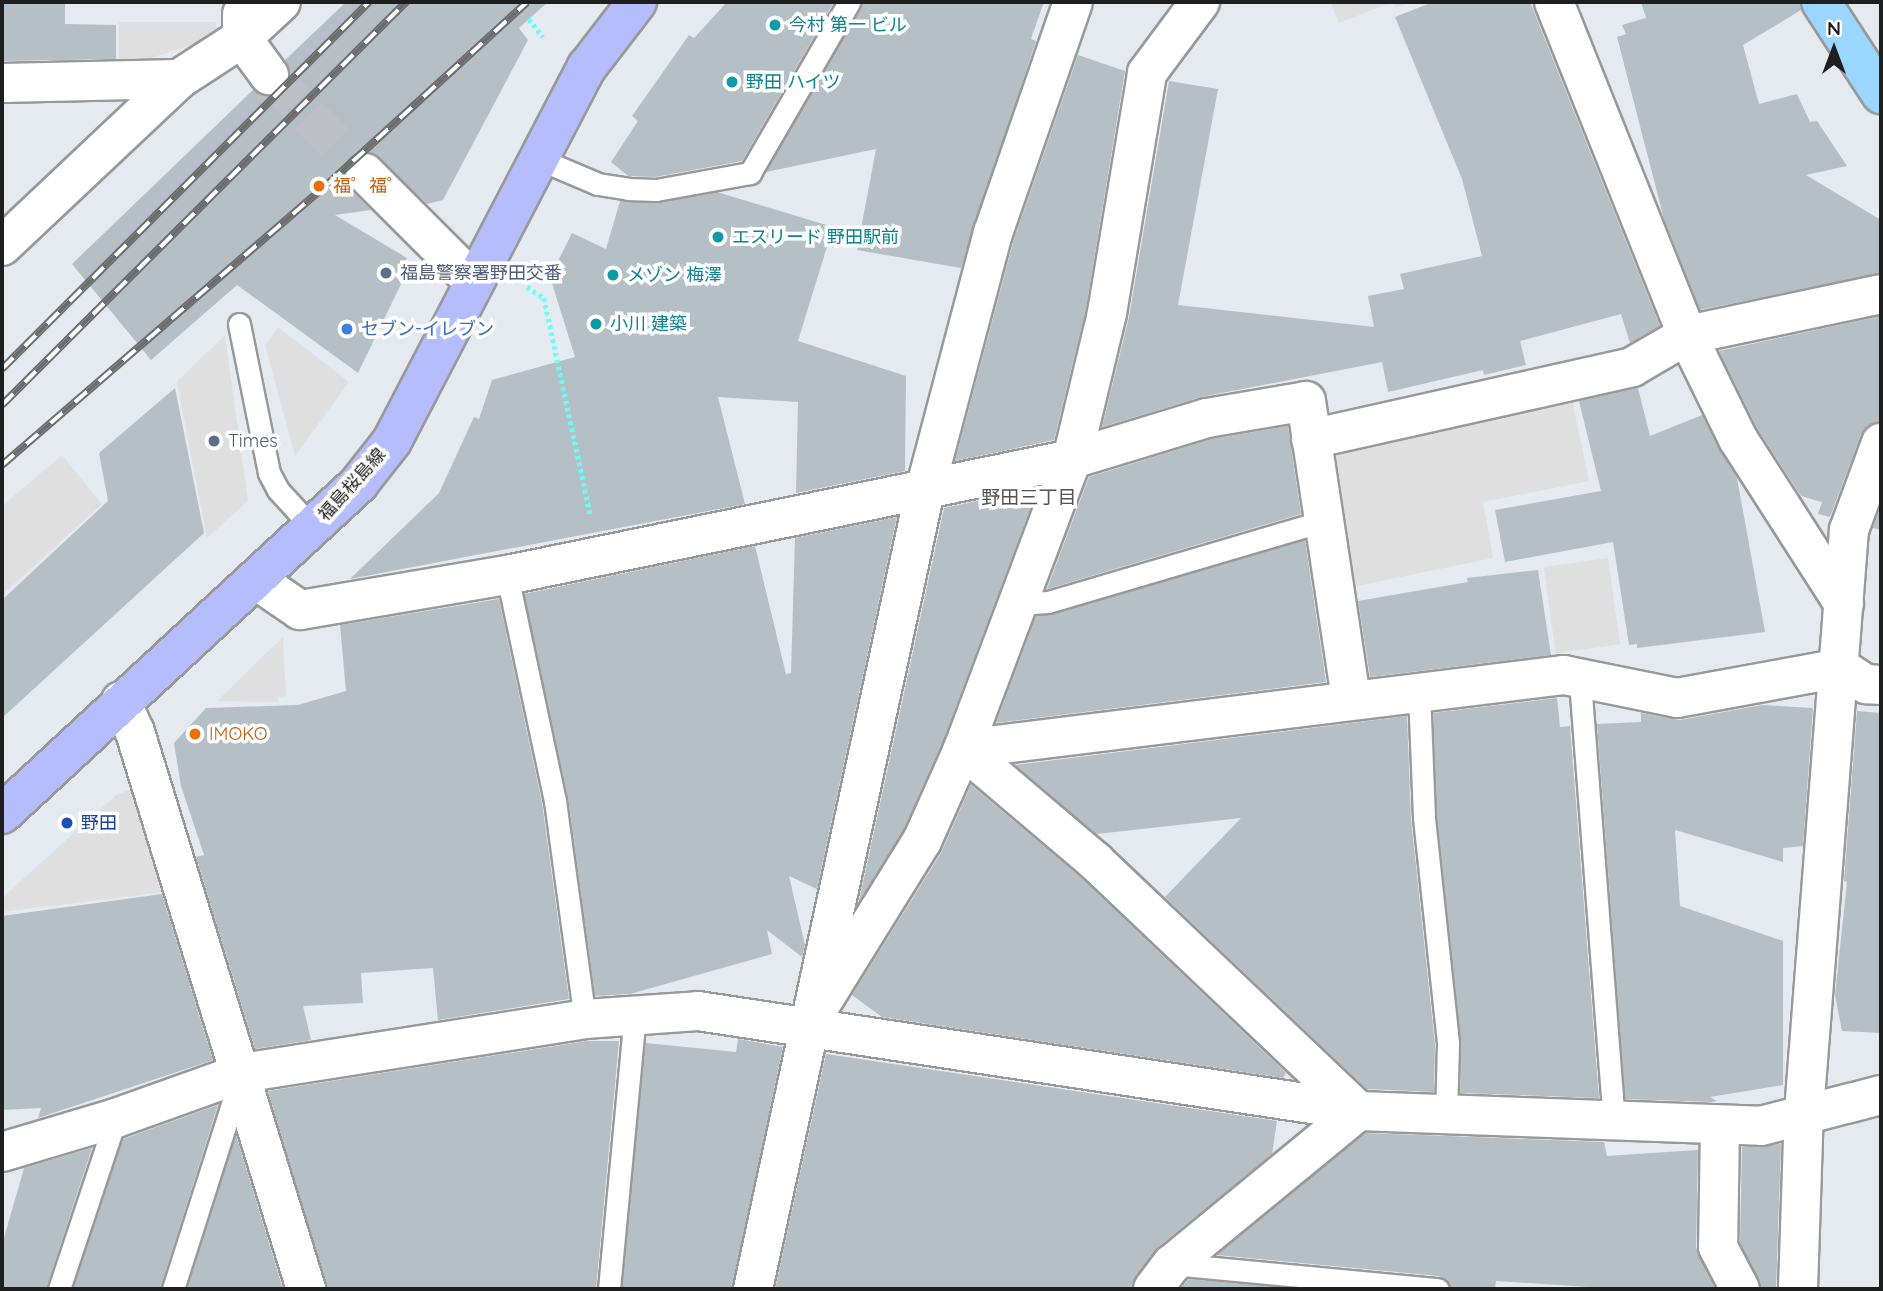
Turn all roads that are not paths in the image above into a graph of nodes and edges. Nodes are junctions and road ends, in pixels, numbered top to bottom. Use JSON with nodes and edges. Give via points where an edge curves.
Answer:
{"nodes":[{"id":1,"x":281,"y":2,"type":"edge"},
{"id":2,"x":637,"y":2,"type":"edge"},
{"id":3,"x":849,"y":2,"type":"edge"},
{"id":4,"x":1073,"y":2,"type":"edge"},
{"id":5,"x":1200,"y":2,"type":"edge"},
{"id":6,"x":1554,"y":2,"type":"edge"},
{"id":7,"x":1821,"y":2,"type":"edge"},
{"id":8,"x":242,"y":20,"type":"edge"},
{"id":9,"x":269,"y":75,"type":"tunnel mouth"},
{"id":10,"x":179,"y":79,"type":"junction"},
{"id":11,"x":2,"y":83,"type":"edge"},
{"id":12,"x":1881,"y":94,"type":"edge"},
{"id":13,"x":539,"y":159,"type":"junction"},
{"id":14,"x":365,"y":173,"type":"tunnel mouth"},
{"id":15,"x":2,"y":246,"type":"edge"},
{"id":16,"x":473,"y":281,"type":"junction"},
{"id":17,"x":1881,"y":294,"type":"edge"},
{"id":18,"x":239,"y":324,"type":"dead end"},
{"id":19,"x":1687,"y":335,"type":"junction"},
{"id":20,"x":1311,"y":439,"type":"junction"},
{"id":21,"x":1881,"y":443,"type":"edge"},
{"id":22,"x":1072,"y":459,"type":"junction"},
{"id":23,"x":925,"y":490,"type":"junction"},
{"id":24,"x":1323,"y":521,"type":"junction"},
{"id":25,"x":313,"y":528,"type":"junction"},
{"id":26,"x":507,"y":575,"type":"junction"},
{"id":27,"x":256,"y":580,"type":"junction"},
{"id":28,"x":1018,"y":604,"type":"junction"},
{"id":29,"x":1844,"y":604,"type":"junction"},
{"id":30,"x":1841,"y":668,"type":"junction"},
{"id":31,"x":1580,"y":681,"type":"junction"},
{"id":32,"x":1881,"y":685,"type":"edge"},
{"id":33,"x":1419,"y":692,"type":"junction"},
{"id":34,"x":1351,"y":699,"type":"junction"},
{"id":35,"x":121,"y":701,"type":"junction"},
{"id":36,"x":963,"y":750,"type":"junction"},
{"id":37,"x":2,"y":814,"type":"edge"},
{"id":38,"x":635,"y":1014,"type":"junction"},
{"id":39,"x":585,"y":1019,"type":"junction"},
{"id":40,"x":806,"y":1028,"type":"junction"},
{"id":41,"x":242,"y":1073,"type":"junction"},
{"id":42,"x":1881,"y":1095,"type":"edge"},
{"id":43,"x":1358,"y":1111,"type":"junction"},
{"id":44,"x":1804,"y":1112,"type":"junction"},
{"id":45,"x":1446,"y":1115,"type":"junction"},
{"id":46,"x":116,"y":1118,"type":"junction"},
{"id":47,"x":1614,"y":1121,"type":"junction"},
{"id":48,"x":1720,"y":1125,"type":"junction"},
{"id":49,"x":2,"y":1152,"type":"edge"},
{"id":50,"x":1163,"y":1277,"type":"edge"},
{"id":51,"x":59,"y":1289,"type":"edge"},
{"id":52,"x":173,"y":1289,"type":"edge"},
{"id":53,"x":306,"y":1289,"type":"edge"},
{"id":54,"x":609,"y":1289,"type":"edge"},
{"id":55,"x":752,"y":1289,"type":"edge"},
{"id":56,"x":1438,"y":1289,"type":"edge"},
{"id":57,"x":1740,"y":1289,"type":"edge"},
{"id":58,"x":1798,"y":1289,"type":"edge"}],
"edges":[{"from":1,"to":8,"type":"street"},
{"from":2,"to":13,"type":"street","name":"福島桜島線","via":[[587,67]]},
{"from":3,"to":13,"type":"lane","via":[[750,173],[656,191],[598,184]]},
{"from":4,"to":23,"type":"street","via":[[993,233]]},
{"from":5,"to":22,"type":"street","via":[[1147,73],[1107,313]]},
{"from":6,"to":19,"type":"street"},
{"from":7,"to":12,"type":"main road"},
{"from":8,"to":9,"type":"street"},
{"from":8,"to":10,"type":"street"},
{"from":10,"to":11,"type":"street"},
{"from":10,"to":15,"type":"street"},
{"from":13,"to":16,"type":"street","name":"福島桜島線"},
{"from":14,"to":16,"type":"street"},
{"from":16,"to":25,"type":"street","name":"福島桜島線","via":[[392,441],[359,483]]},
{"from":17,"to":19,"type":"street"},
{"from":18,"to":25,"type":"lane","via":[[269,473],[278,490]]},
{"from":19,"to":20,"type":"street","via":[[1632,368]]},
{"from":19,"to":29,"type":"street","via":[[1738,439]]},
{"from":20,"to":22,"type":"street","via":[[1306,401],[1207,418]]},
{"from":20,"to":24,"type":"street"},
{"from":21,"to":29,"type":"street","via":[[1849,530]]},
{"from":22,"to":23,"type":"street"},
{"from":22,"to":28,"type":"street"},
{"from":23,"to":26,"type":"street"},
{"from":23,"to":40,"type":"street"},
{"from":24,"to":28,"type":"lane","via":[[1048,602]]},
{"from":24,"to":34,"type":"street"},
{"from":25,"to":27,"type":"street","name":"福島桜島線"},
{"from":26,"to":27,"type":"street","via":[[300,610]]},
{"from":26,"to":39,"type":"lane","via":[[555,801]]},
{"from":27,"to":35,"type":"street","name":"福島桜島線"},
{"from":28,"to":36,"type":"street"},
{"from":29,"to":30,"type":"street"},
{"from":30,"to":31,"type":"street","via":[[1678,698]]},
{"from":30,"to":32,"type":"street","via":[[1866,684]]},
{"from":30,"to":44,"type":"street"},
{"from":31,"to":33,"type":"street","via":[[1564,675]]},
{"from":31,"to":47,"type":"lane"},
{"from":33,"to":34,"type":"street"},
{"from":33,"to":45,"type":"lane","via":[[1424,818],[1448,1044]]},
{"from":34,"to":36,"type":"street"},
{"from":35,"to":37,"type":"street","name":"福島桜島線"},
{"from":35,"to":41,"type":"street","via":[[135,732]]},
{"from":36,"to":40,"type":"street","via":[[922,841]]},
{"from":36,"to":43,"type":"street","via":[[1095,861]]},
{"from":38,"to":39,"type":"street"},
{"from":38,"to":40,"type":"street","via":[[698,1011]]},
{"from":38,"to":54,"type":"lane"},
{"from":39,"to":41,"type":"street"},
{"from":40,"to":43,"type":"street"},
{"from":40,"to":55,"type":"street"},
{"from":41,"to":46,"type":"street"},
{"from":41,"to":52,"type":"lane"},
{"from":41,"to":53,"type":"street"},
{"from":42,"to":44,"type":"street"},
{"from":43,"to":45,"type":"street"},
{"from":43,"to":50,"type":"street"},
{"from":44,"to":48,"type":"street","via":[[1761,1126]]},
{"from":44,"to":58,"type":"street"},
{"from":45,"to":47,"type":"street"},
{"from":46,"to":49,"type":"street"},
{"from":46,"to":51,"type":"lane"},
{"from":47,"to":48,"type":"street"},
{"from":48,"to":57,"type":"street","via":[[1718,1247]]},
{"from":50,"to":56,"type":"lane"}]}
